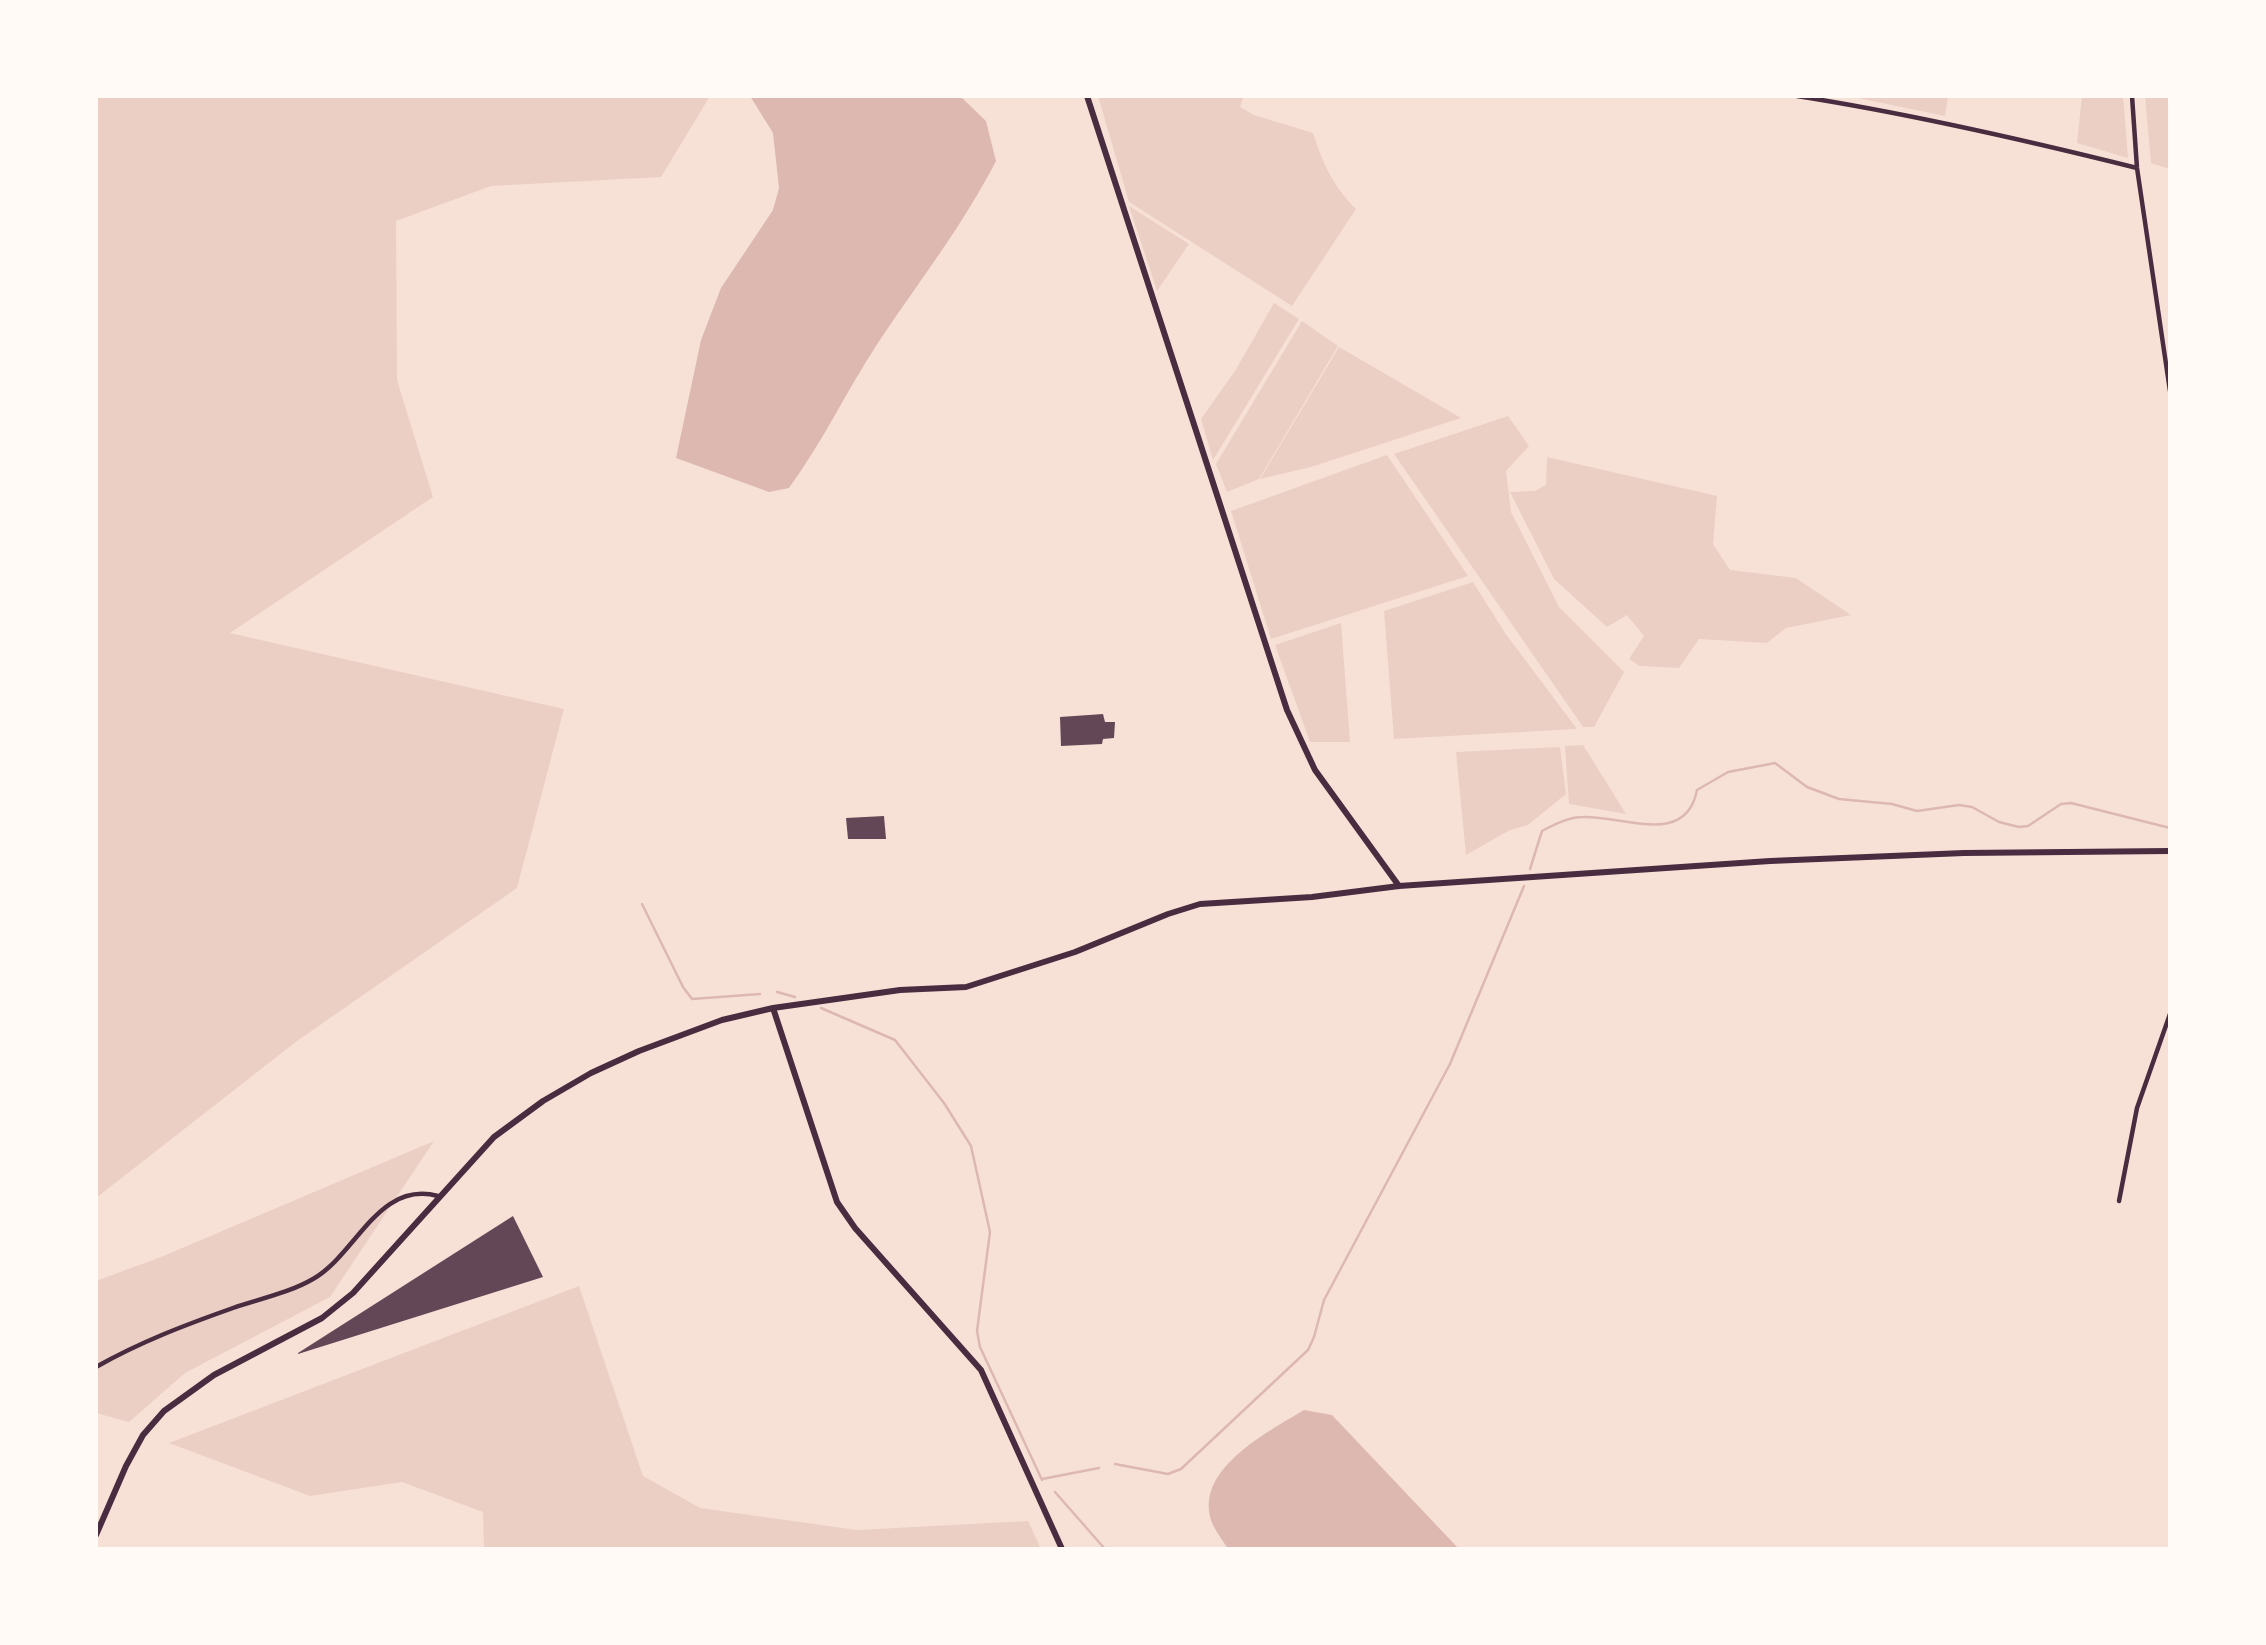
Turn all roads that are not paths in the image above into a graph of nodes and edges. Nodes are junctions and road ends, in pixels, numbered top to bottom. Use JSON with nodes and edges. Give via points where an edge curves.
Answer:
{"nodes":[{"id":1,"x":1087,"y":96,"type":"edge"},
{"id":2,"x":1797,"y":96,"type":"edge"},
{"id":3,"x":2132,"y":96,"type":"edge"},
{"id":4,"x":2137,"y":168,"type":"junction"},
{"id":5,"x":2170,"y":391,"type":"edge"},
{"id":6,"x":2170,"y":851,"type":"edge"},
{"id":7,"x":1399,"y":886,"type":"junction"},
{"id":8,"x":773,"y":1008,"type":"junction"},
{"id":9,"x":2170,"y":1014,"type":"edge"},
{"id":10,"x":438,"y":1196,"type":"junction"},
{"id":11,"x":2119,"y":1201,"type":"dead end"},
{"id":12,"x":96,"y":1367,"type":"edge"},
{"id":13,"x":96,"y":1535,"type":"edge"},
{"id":14,"x":1062,"y":1549,"type":"edge"}],
"edges":[{"from":1,"to":7,"type":"street","via":[[1287,710],[1315,770]]},
{"from":2,"to":4,"type":"street","via":[[2001,134]]},
{"from":3,"to":4,"type":"street"},
{"from":4,"to":5,"type":"street"},
{"from":6,"to":7,"type":"street","via":[[1770,861]]},
{"from":7,"to":8,"type":"street","via":[[1200,904],[1075,952],[965,987],[900,990]]},
{"from":8,"to":10,"type":"street","via":[[722,1020],[591,1073],[494,1137]]},
{"from":8,"to":14,"type":"street","via":[[837,1202],[981,1370]]},
{"from":9,"to":11,"type":"street","via":[[2137,1108]]},
{"from":10,"to":12,"type":"street","via":[[426,1192],[402,1196],[382,1208],[314,1279],[164,1332]]},
{"from":10,"to":13,"type":"street","via":[[354,1293],[332,1311],[214,1375],[164,1411],[143,1435]]}]}
